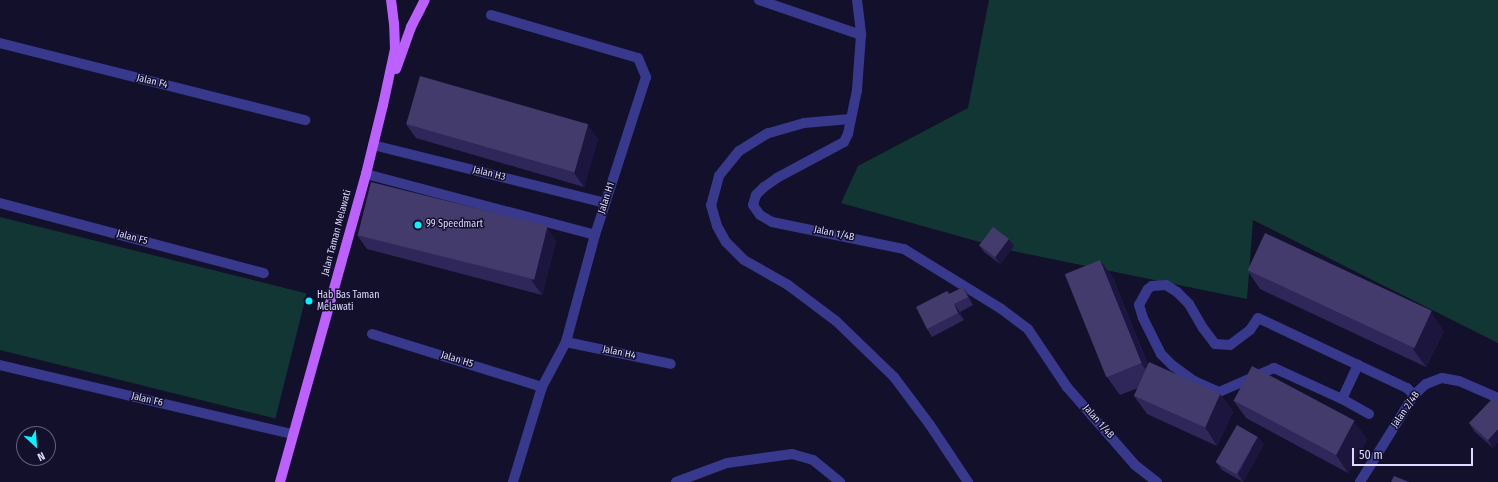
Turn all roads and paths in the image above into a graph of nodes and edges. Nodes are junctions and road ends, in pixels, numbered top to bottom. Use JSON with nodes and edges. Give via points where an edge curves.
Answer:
{"nodes":[{"id":1,"x":391,"y":0,"type":"edge"},
{"id":2,"x":425,"y":0,"type":"edge"},
{"id":3,"x":759,"y":0,"type":"edge"},
{"id":4,"x":857,"y":0,"type":"edge"},
{"id":5,"x":491,"y":15,"type":"dead end"},
{"id":6,"x":861,"y":35,"type":"junction"},
{"id":7,"x":0,"y":43,"type":"edge"},
{"id":8,"x":383,"y":105,"type":"junction"},
{"id":9,"x":850,"y":119,"type":"junction"},
{"id":10,"x":304,"y":120,"type":"dead end"},
{"id":11,"x":373,"y":145,"type":"junction"},
{"id":12,"x":366,"y":174,"type":"junction"},
{"id":13,"x":0,"y":203,"type":"edge"},
{"id":14,"x":605,"y":203,"type":"junction"},
{"id":15,"x":595,"y":235,"type":"junction"},
{"id":16,"x":264,"y":273,"type":"dead end"},
{"id":17,"x":372,"y":334,"type":"dead end"},
{"id":18,"x":566,"y":342,"type":"junction"},
{"id":19,"x":671,"y":364,"type":"dead end"},
{"id":20,"x":0,"y":365,"type":"edge"},
{"id":21,"x":1358,"y":365,"type":"junction"},
{"id":22,"x":542,"y":387,"type":"junction"},
{"id":23,"x":1414,"y":395,"type":"junction"},
{"id":24,"x":1498,"y":398,"type":"edge"},
{"id":25,"x":1342,"y":399,"type":"junction"},
{"id":26,"x":1369,"y":414,"type":"dead end"},
{"id":27,"x":294,"y":434,"type":"junction"},
{"id":28,"x":280,"y":482,"type":"edge"},
{"id":29,"x":513,"y":482,"type":"edge"},
{"id":30,"x":676,"y":482,"type":"edge"},
{"id":31,"x":840,"y":482,"type":"edge"},
{"id":32,"x":968,"y":482,"type":"edge"},
{"id":33,"x":1157,"y":482,"type":"edge"},
{"id":34,"x":1360,"y":482,"type":"edge"}],
"edges":[{"from":1,"to":8,"type":"main road","name":"Jalan Taman Melawati","via":[[395,49]]},
{"from":2,"to":8,"type":"main road","name":"Jalan Taman Melawati","via":[[411,27]]},
{"from":3,"to":6,"type":"street"},
{"from":4,"to":6,"type":"street","name":"Jalan 1/4B"},
{"from":5,"to":14,"type":"street","name":"Jalan H1","via":[[638,58],[646,77]]},
{"from":6,"to":9,"type":"street","name":"Jalan 1/4B","via":[[857,90]]},
{"from":7,"to":10,"type":"street","name":"Jalan F4"},
{"from":8,"to":11,"type":"main road","name":"Jalan Taman Melawati"},
{"from":9,"to":32,"type":"street","via":[[804,123],[768,133],[739,151],[719,176],[711,205],[717,226],[726,242],[744,260],[788,285],[836,321],[894,377]]},
{"from":9,"to":33,"type":"street","name":"Jalan 1/4B","via":[[844,142],[777,178],[756,195],[753,205],[760,215],[772,222],[904,248],[1000,308],[1028,330],[1067,387],[1135,465]]},
{"from":11,"to":12,"type":"main road","name":"Jalan Taman Melawati"},
{"from":11,"to":14,"type":"street","name":"Jalan H3"},
{"from":12,"to":15,"type":"street"},
{"from":12,"to":27,"type":"main road","name":"Jalan Taman Melawati"},
{"from":13,"to":16,"type":"street","name":"Jalan F5"},
{"from":14,"to":15,"type":"street","name":"Jalan H1"},
{"from":15,"to":18,"type":"street","name":"Jalan H1"},
{"from":17,"to":22,"type":"street","name":"Jalan H5"},
{"from":18,"to":19,"type":"street","name":"Jalan H4"},
{"from":18,"to":22,"type":"street","name":"Jalan H1"},
{"from":20,"to":27,"type":"street","name":"Jalan F6"},
{"from":21,"to":23,"type":"street","via":[[1407,388]]},
{"from":21,"to":25,"type":"street"},
{"from":21,"to":25,"type":"street","via":[[1258,318],[1250,330],[1230,345],[1215,344],[1189,304],[1166,285],[1152,286],[1139,305],[1161,354],[1194,382],[1219,392],[1274,368]]},
{"from":22,"to":29,"type":"street","name":"Jalan H1"},
{"from":23,"to":24,"type":"street","name":"Jalan 2/4B","via":[[1426,384],[1442,378],[1459,381]]},
{"from":23,"to":34,"type":"street","name":"Jalan 2/4B"},
{"from":25,"to":26,"type":"street"},
{"from":27,"to":28,"type":"main road","name":"Jalan Taman Melawati"},
{"from":30,"to":31,"type":"street","via":[[727,463],[792,454],[813,460]]}]}
